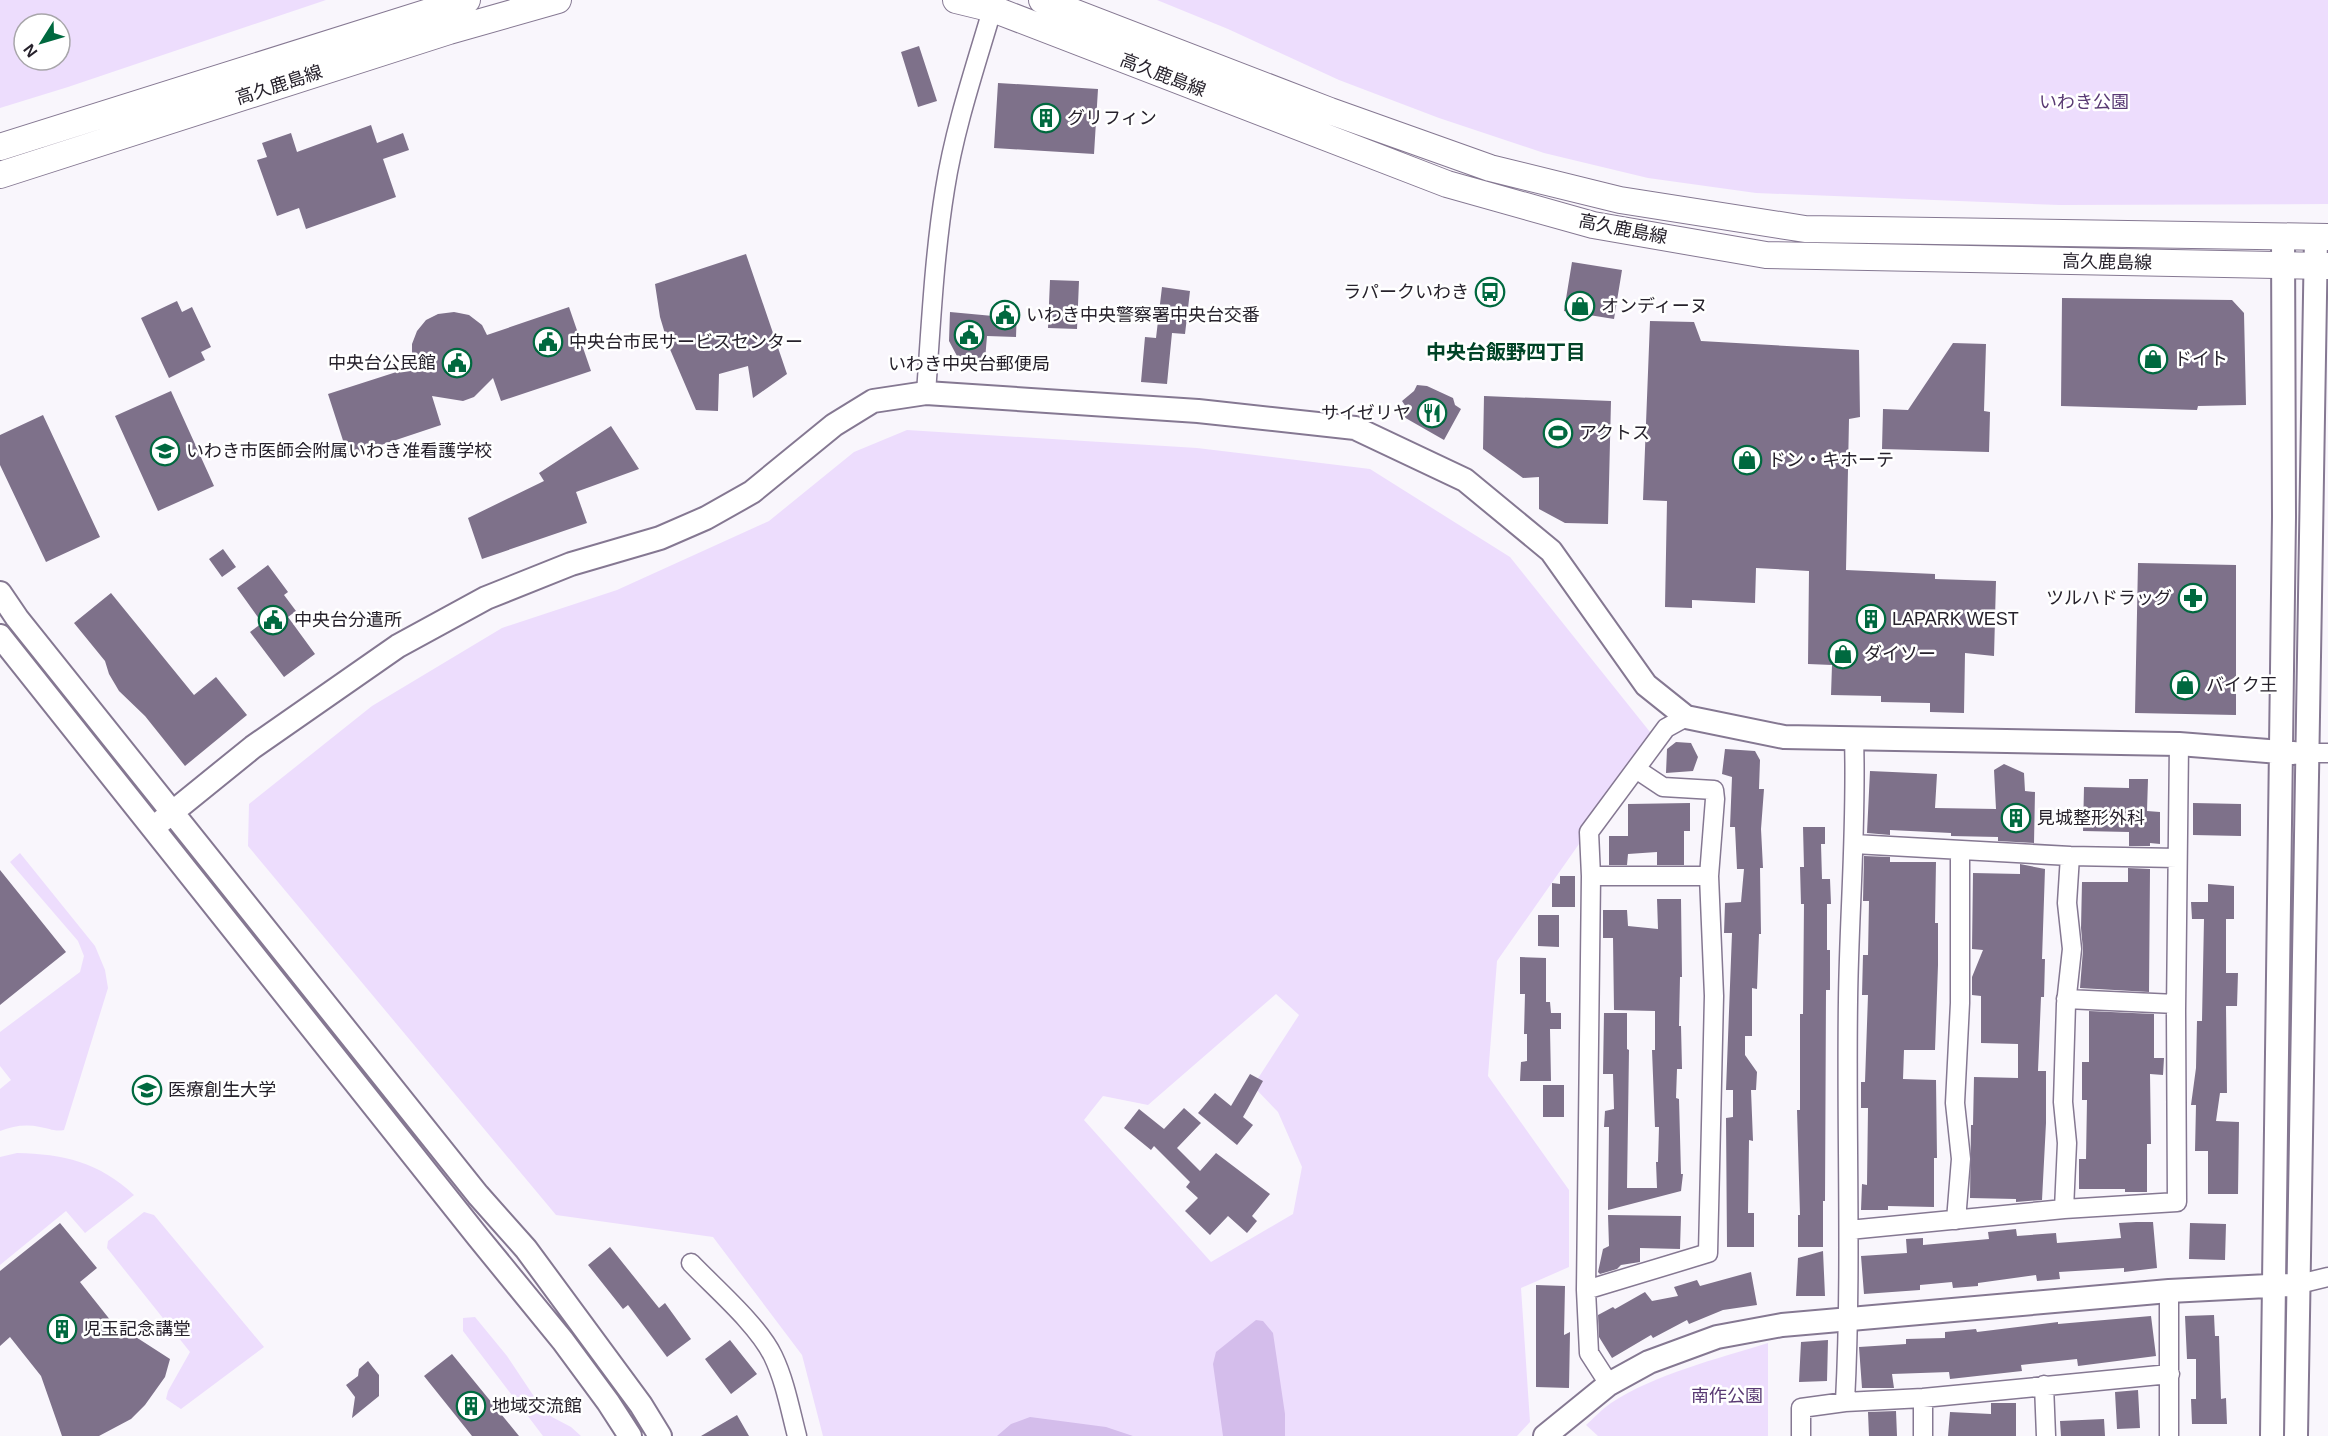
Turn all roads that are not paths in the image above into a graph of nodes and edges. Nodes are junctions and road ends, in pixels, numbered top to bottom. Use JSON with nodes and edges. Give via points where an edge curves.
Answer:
{"nodes":[{"id":1,"x":466,"y":0,"type":"edge"},
{"id":2,"x":558,"y":0,"type":"edge"},
{"id":3,"x":956,"y":0,"type":"edge"},
{"id":4,"x":1042,"y":0,"type":"edge"},
{"id":5,"x":994,"y":4,"type":"edge"},
{"id":6,"x":0,"y":147,"type":"edge"},
{"id":7,"x":0,"y":175,"type":"edge"},
{"id":8,"x":2283,"y":237,"type":"junction"},
{"id":9,"x":2322,"y":237,"type":"edge"},
{"id":10,"x":2282,"y":265,"type":"junction"},
{"id":11,"x":2322,"y":266,"type":"edge"},
{"id":12,"x":926,"y":393,"type":"junction"},
{"id":13,"x":0,"y":593,"type":"edge"},
{"id":14,"x":0,"y":636,"type":"edge"},
{"id":15,"x":1686,"y":717,"type":"junction"},
{"id":16,"x":1854,"y":738,"type":"junction"},
{"id":17,"x":2179,"y":744,"type":"junction"},
{"id":18,"x":2302,"y":753,"type":"edge"},
{"id":19,"x":1636,"y":769,"type":"junction"},
{"id":20,"x":173,"y":813,"type":"junction"},
{"id":21,"x":153,"y":828,"type":"junction"},
{"id":22,"x":1854,"y":844,"type":"junction"},
{"id":23,"x":1960,"y":851,"type":"junction"},
{"id":24,"x":2070,"y":856,"type":"junction"},
{"id":25,"x":2177,"y":858,"type":"junction"},
{"id":26,"x":1591,"y":876,"type":"junction"},
{"id":27,"x":1709,"y":876,"type":"junction"},
{"id":28,"x":2066,"y":999,"type":"junction"},
{"id":29,"x":2176,"y":1004,"type":"junction"},
{"id":30,"x":2064,"y":1209,"type":"junction"},
{"id":31,"x":1956,"y":1220,"type":"junction"},
{"id":32,"x":1849,"y":1230,"type":"junction"},
{"id":33,"x":691,"y":1263,"type":"dead end"},
{"id":34,"x":2328,"y":1277,"type":"edge"},
{"id":35,"x":2299,"y":1284,"type":"junction"},
{"id":36,"x":2275,"y":1286,"type":"junction"},
{"id":37,"x":1586,"y":1290,"type":"junction"},
{"id":38,"x":2169,"y":1291,"type":"junction"},
{"id":39,"x":1850,"y":1320,"type":"junction"},
{"id":40,"x":2170,"y":1374,"type":"junction"},
{"id":41,"x":1609,"y":1384,"type":"junction"},
{"id":42,"x":2044,"y":1385,"type":"junction"},
{"id":43,"x":1923,"y":1398,"type":"junction"},
{"id":44,"x":1845,"y":1402,"type":"junction"},
{"id":45,"x":630,"y":1436,"type":"edge"},
{"id":46,"x":660,"y":1436,"type":"edge"},
{"id":47,"x":797,"y":1436,"type":"edge"},
{"id":48,"x":1545,"y":1436,"type":"edge"},
{"id":49,"x":1801,"y":1436,"type":"edge"},
{"id":50,"x":1923,"y":1436,"type":"edge"},
{"id":51,"x":2046,"y":1436,"type":"edge"},
{"id":52,"x":2169,"y":1436,"type":"edge"},
{"id":53,"x":2272,"y":1436,"type":"edge"},
{"id":54,"x":2296,"y":1436,"type":"edge"}],
"edges":[{"from":1,"to":6,"type":"main road","name":"高久鹿島線"},
{"from":2,"to":7,"type":"main road","name":"高久鹿島線","via":[[449,31]]},
{"from":3,"to":5,"type":"main road","name":"高久鹿島線"},
{"from":4,"to":8,"type":"main road","name":"高久鹿島線","via":[[1490,168],[1620,200],[1805,229]]},
{"from":5,"to":10,"type":"main road","name":"高久鹿島線","via":[[1447,184],[1593,225],[1766,255]]},
{"from":5,"to":12,"type":"street","via":[[945,187],[935,256]]},
{"from":8,"to":9,"type":"main road","name":"高久鹿島線"},
{"from":8,"to":10,"type":"street"},
{"from":9,"to":11,"type":"street"},
{"from":10,"to":11,"type":"main road","name":"高久鹿島線"},
{"from":10,"to":18,"type":"street","via":[[2284,517]]},
{"from":11,"to":18,"type":"street"},
{"from":12,"to":15,"type":"street","via":[[1198,411],[1355,428],[1465,480],[1551,551],[1646,685]]},
{"from":12,"to":20,"type":"street","via":[[873,401],[834,425],[752,492],[706,518],[660,538],[571,564],[486,598],[399,646],[253,747]]},
{"from":13,"to":20,"type":"street"},
{"from":14,"to":21,"type":"street"},
{"from":15,"to":16,"type":"street","via":[[1785,737]]},
{"from":15,"to":19,"type":"street","via":[[1666,728]]},
{"from":16,"to":17,"type":"street"},
{"from":16,"to":22,"type":"street"},
{"from":17,"to":18,"type":"street"},
{"from":17,"to":25,"type":"street"},
{"from":18,"to":35,"type":"street"},
{"from":18,"to":36,"type":"street"},
{"from":19,"to":26,"type":"street","via":[[1589,832]]},
{"from":19,"to":27,"type":"street","via":[[1664,788],[1714,790]]},
{"from":20,"to":21,"type":"street"},
{"from":20,"to":46,"type":"street","via":[[478,1195],[526,1249]]},
{"from":21,"to":45,"type":"street","via":[[563,1341]]},
{"from":22,"to":23,"type":"street"},
{"from":22,"to":32,"type":"street","via":[[1848,1001]]},
{"from":23,"to":24,"type":"street"},
{"from":23,"to":31,"type":"street","via":[[1960,1004],[1955,1103],[1961,1160]]},
{"from":24,"to":25,"type":"street"},
{"from":24,"to":28,"type":"street","via":[[2067,903],[2072,949]]},
{"from":25,"to":29,"type":"street"},
{"from":26,"to":27,"type":"street"},
{"from":26,"to":37,"type":"street"},
{"from":27,"to":37,"type":"street","via":[[1714,996],[1708,1252]]},
{"from":28,"to":29,"type":"street"},
{"from":28,"to":30,"type":"street"},
{"from":29,"to":30,"type":"street","via":[[2177,1202]]},
{"from":30,"to":31,"type":"street"},
{"from":31,"to":32,"type":"street"},
{"from":32,"to":39,"type":"street"},
{"from":33,"to":47,"type":"street","via":[[772,1354],[782,1376]]},
{"from":34,"to":35,"type":"street"},
{"from":35,"to":36,"type":"street"},
{"from":35,"to":54,"type":"street"},
{"from":36,"to":38,"type":"street"},
{"from":36,"to":53,"type":"street"},
{"from":37,"to":41,"type":"street","via":[[1589,1353]]},
{"from":38,"to":39,"type":"street"},
{"from":38,"to":40,"type":"street"},
{"from":39,"to":41,"type":"street","via":[[1782,1325],[1717,1337],[1649,1362]]},
{"from":39,"to":44,"type":"street"},
{"from":40,"to":42,"type":"street"},
{"from":40,"to":52,"type":"street"},
{"from":41,"to":48,"type":"street"},
{"from":42,"to":43,"type":"street"},
{"from":42,"to":51,"type":"street"},
{"from":43,"to":44,"type":"street"},
{"from":43,"to":50,"type":"street"},
{"from":44,"to":49,"type":"street","via":[[1801,1408]]}]}
